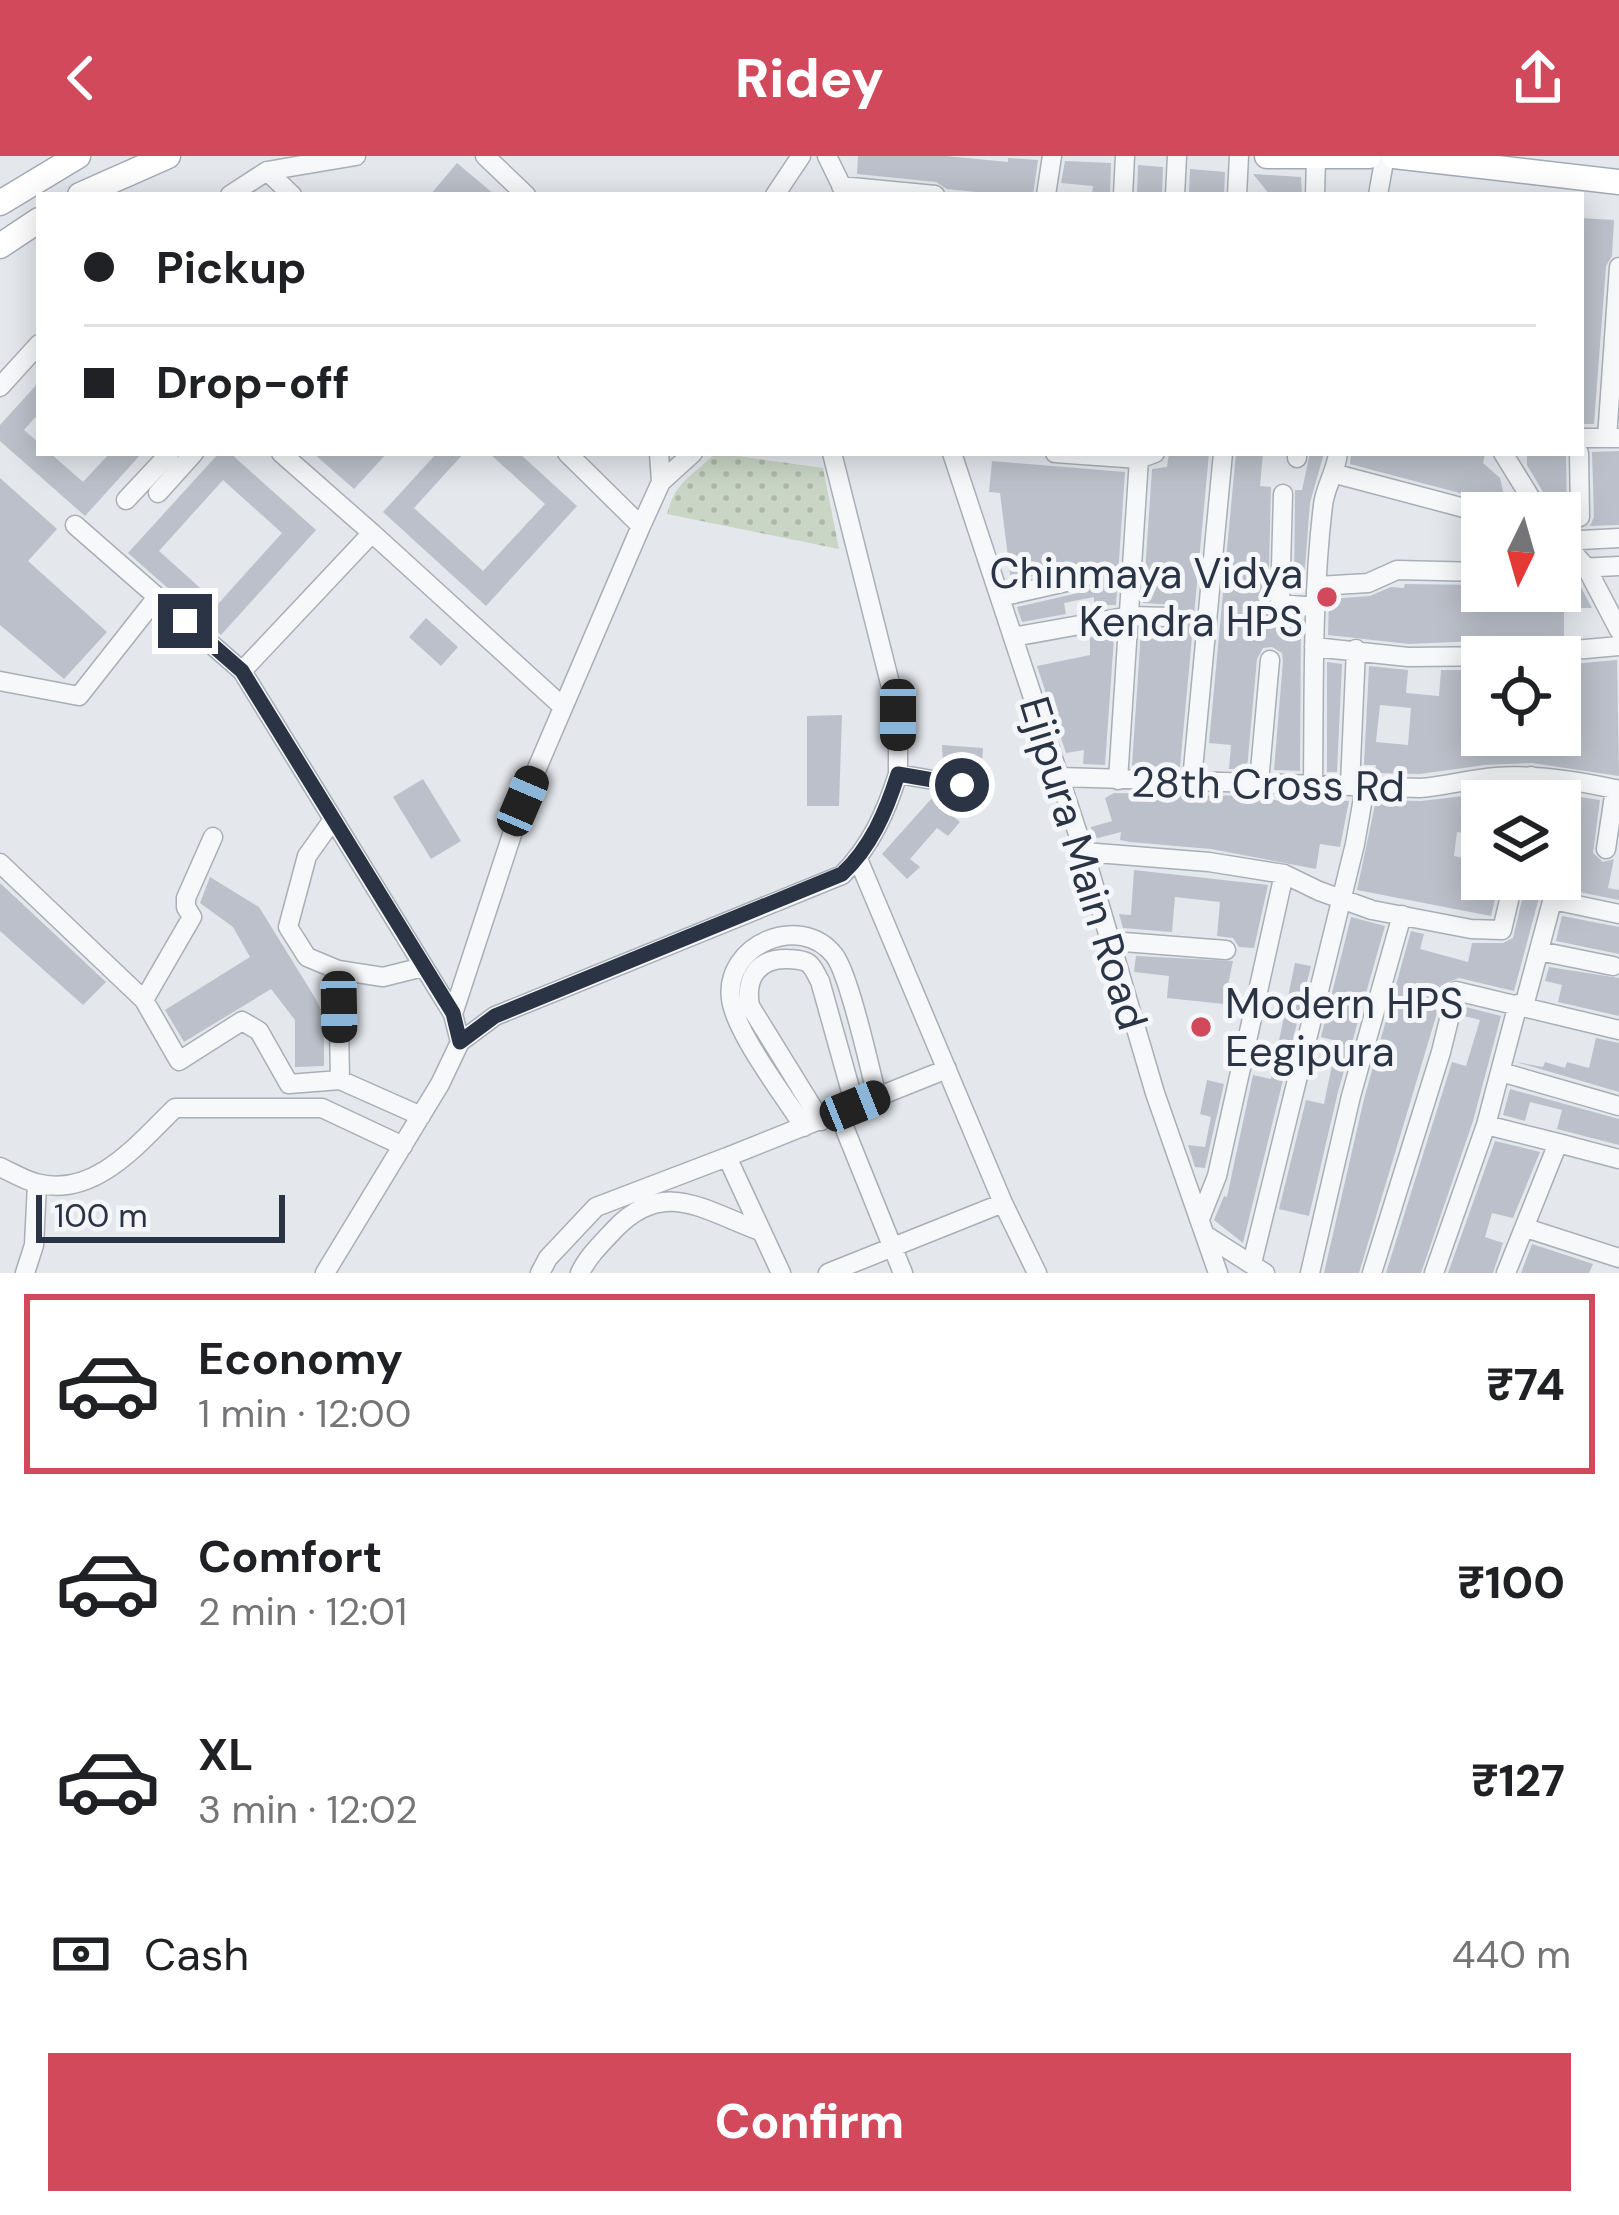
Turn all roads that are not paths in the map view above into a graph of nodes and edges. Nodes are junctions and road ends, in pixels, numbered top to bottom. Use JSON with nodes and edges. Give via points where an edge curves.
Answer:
{"nodes":[{"id":1,"x":78,"y":156,"type":"edge"},
{"id":2,"x":168,"y":156,"type":"edge"},
{"id":3,"x":356,"y":156,"type":"edge"},
{"id":4,"x":485,"y":156,"type":"edge"},
{"id":5,"x":800,"y":156,"type":"edge"},
{"id":6,"x":827,"y":156,"type":"edge"},
{"id":7,"x":1052,"y":156,"type":"edge"},
{"id":8,"x":1125,"y":156,"type":"edge"},
{"id":9,"x":1178,"y":156,"type":"edge"},
{"id":10,"x":1239,"y":156,"type":"edge"},
{"id":11,"x":1267,"y":156,"type":"edge"},
{"id":12,"x":1369,"y":156,"type":"edge"},
{"id":13,"x":1384,"y":156,"type":"edge"},
{"id":14,"x":1394,"y":156,"type":"edge"},
{"id":15,"x":1316,"y":159,"type":"junction"},
{"id":16,"x":267,"y":171,"type":"junction"},
{"id":17,"x":1619,"y":182,"type":"edge"},
{"id":18,"x":844,"y":190,"type":"edge"},
{"id":19,"x":87,"y":192,"type":"edge"},
{"id":20,"x":235,"y":192,"type":"edge"},
{"id":21,"x":289,"y":192,"type":"edge"},
{"id":22,"x":523,"y":192,"type":"edge"},
{"id":23,"x":777,"y":192,"type":"edge"},
{"id":24,"x":880,"y":192,"type":"edge"},
{"id":25,"x":1046,"y":192,"type":"edge"},
{"id":26,"x":1123,"y":192,"type":"edge"},
{"id":27,"x":1175,"y":192,"type":"edge"},
{"id":28,"x":1237,"y":192,"type":"edge"},
{"id":29,"x":1315,"y":192,"type":"edge"},
{"id":30,"x":1378,"y":192,"type":"edge"},
{"id":31,"x":0,"y":203,"type":"edge"},
{"id":32,"x":36,"y":222,"type":"edge"},
{"id":33,"x":0,"y":246,"type":"edge"},
{"id":34,"x":1619,"y":267,"type":"edge"},
{"id":35,"x":36,"y":347,"type":"edge"},
{"id":36,"x":1616,"y":356,"type":"edge"},
{"id":37,"x":0,"y":387,"type":"edge"},
{"id":38,"x":1613,"y":438,"type":"edge"},
{"id":39,"x":167,"y":456,"type":"edge"},
{"id":40,"x":191,"y":456,"type":"edge"},
{"id":41,"x":284,"y":456,"type":"edge"},
{"id":42,"x":570,"y":456,"type":"edge"},
{"id":43,"x":659,"y":456,"type":"edge"},
{"id":44,"x":690,"y":456,"type":"edge"},
{"id":45,"x":833,"y":456,"type":"edge"},
{"id":46,"x":953,"y":456,"type":"edge"},
{"id":47,"x":1147,"y":456,"type":"edge"},
{"id":48,"x":1223,"y":456,"type":"edge"},
{"id":49,"x":1338,"y":456,"type":"edge"},
{"id":50,"x":1505,"y":456,"type":"edge"},
{"id":51,"x":1579,"y":456,"type":"edge"},
{"id":52,"x":1336,"y":474,"type":"junction"},
{"id":53,"x":661,"y":482,"type":"junction"},
{"id":54,"x":1527,"y":492,"type":"edge"},
{"id":55,"x":1580,"y":492,"type":"edge"},
{"id":56,"x":158,"y":493,"type":"dead end"},
{"id":57,"x":1283,"y":494,"type":"dead end"},
{"id":58,"x":126,"y":500,"type":"dead end"},
{"id":59,"x":1461,"y":507,"type":"edge"},
{"id":60,"x":76,"y":525,"type":"dead end"},
{"id":61,"x":641,"y":526,"type":"junction"},
{"id":62,"x":372,"y":533,"type":"junction"},
{"id":63,"x":1619,"y":538,"type":"edge"},
{"id":64,"x":1581,"y":539,"type":"edge"},
{"id":65,"x":1581,"y":562,"type":"edge"},
{"id":66,"x":1619,"y":566,"type":"edge"},
{"id":67,"x":1581,"y":567,"type":"edge"},
{"id":68,"x":1586,"y":567,"type":"junction"},
{"id":69,"x":1461,"y":572,"type":"edge"},
{"id":70,"x":1084,"y":578,"type":"dead end"},
{"id":71,"x":1318,"y":586,"type":"junction"},
{"id":72,"x":157,"y":597,"type":"junction"},
{"id":73,"x":1000,"y":597,"type":"junction"},
{"id":74,"x":1316,"y":607,"type":"junction"},
{"id":75,"x":1130,"y":616,"type":"junction"},
{"id":76,"x":1170,"y":617,"type":"dead end"},
{"id":77,"x":1619,"y":630,"type":"edge"},
{"id":78,"x":1013,"y":637,"type":"junction"},
{"id":79,"x":1314,"y":646,"type":"junction"},
{"id":80,"x":1619,"y":646,"type":"edge"},
{"id":81,"x":1356,"y":649,"type":"junction"},
{"id":82,"x":1270,"y":660,"type":"dead end"},
{"id":83,"x":242,"y":671,"type":"junction"},
{"id":84,"x":0,"y":680,"type":"edge"},
{"id":85,"x":562,"y":706,"type":"junction"},
{"id":86,"x":898,"y":774,"type":"junction"},
{"id":87,"x":1531,"y":776,"type":"junction"},
{"id":88,"x":1060,"y":777,"type":"junction"},
{"id":89,"x":1118,"y":780,"type":"junction"},
{"id":90,"x":1192,"y":780,"type":"junction"},
{"id":91,"x":1530,"y":780,"type":"edge"},
{"id":92,"x":1259,"y":782,"type":"junction"},
{"id":93,"x":1313,"y":783,"type":"junction"},
{"id":94,"x":962,"y":785,"type":"dead end"},
{"id":95,"x":1358,"y":786,"type":"junction"},
{"id":96,"x":1617,"y":790,"type":"edge"},
{"id":97,"x":332,"y":821,"type":"junction"},
{"id":98,"x":214,"y":837,"type":"dead end"},
{"id":99,"x":1606,"y":848,"type":"dead end"},
{"id":100,"x":1084,"y":852,"type":"junction"},
{"id":101,"x":859,"y":859,"type":"junction"},
{"id":102,"x":0,"y":863,"type":"edge"},
{"id":103,"x":1284,"y":874,"type":"junction"},
{"id":104,"x":1340,"y":899,"type":"junction"},
{"id":105,"x":1509,"y":900,"type":"edge"},
{"id":106,"x":1553,"y":900,"type":"edge"},
{"id":107,"x":1557,"y":900,"type":"edge"},
{"id":108,"x":1619,"y":914,"type":"edge"},
{"id":109,"x":1402,"y":915,"type":"junction"},
{"id":110,"x":1502,"y":930,"type":"junction"},
{"id":111,"x":1111,"y":941,"type":"junction"},
{"id":112,"x":1541,"y":943,"type":"junction"},
{"id":113,"x":1226,"y":950,"type":"dead end"},
{"id":114,"x":1613,"y":966,"type":"dead end"},
{"id":115,"x":423,"y":967,"type":"junction"},
{"id":116,"x":338,"y":970,"type":"junction"},
{"id":117,"x":144,"y":1000,"type":"junction"},
{"id":118,"x":1521,"y":1005,"type":"junction"},
{"id":119,"x":453,"y":1013,"type":"junction"},
{"id":120,"x":1619,"y":1030,"type":"edge"},
{"id":121,"x":460,"y":1042,"type":"junction"},
{"id":122,"x":947,"y":1069,"type":"junction"},
{"id":123,"x":1501,"y":1072,"type":"junction"},
{"id":124,"x":340,"y":1080,"type":"junction"},
{"id":125,"x":878,"y":1096,"type":"junction"},
{"id":126,"x":1619,"y":1106,"type":"edge"},
{"id":127,"x":421,"y":1116,"type":"junction"},
{"id":128,"x":829,"y":1117,"type":"junction"},
{"id":129,"x":1486,"y":1125,"type":"junction"},
{"id":130,"x":1558,"y":1142,"type":"junction"},
{"id":131,"x":403,"y":1146,"type":"junction"},
{"id":132,"x":727,"y":1156,"type":"junction"},
{"id":133,"x":1619,"y":1159,"type":"edge"},
{"id":134,"x":0,"y":1167,"type":"edge"},
{"id":135,"x":37,"y":1184,"type":"junction"},
{"id":136,"x":1003,"y":1203,"type":"junction"},
{"id":137,"x":1203,"y":1228,"type":"junction"},
{"id":138,"x":1526,"y":1228,"type":"junction"},
{"id":139,"x":760,"y":1231,"type":"junction"},
{"id":140,"x":892,"y":1247,"type":"junction"},
{"id":141,"x":1619,"y":1258,"type":"edge"},
{"id":142,"x":588,"y":1268,"type":"edge"},
{"id":143,"x":1258,"y":1268,"type":"edge"},
{"id":144,"x":25,"y":1273,"type":"edge"},
{"id":145,"x":325,"y":1273,"type":"edge"},
{"id":146,"x":540,"y":1273,"type":"edge"},
{"id":147,"x":781,"y":1273,"type":"edge"},
{"id":148,"x":828,"y":1273,"type":"edge"},
{"id":149,"x":903,"y":1273,"type":"edge"},
{"id":150,"x":1037,"y":1273,"type":"edge"},
{"id":151,"x":1218,"y":1273,"type":"edge"},
{"id":152,"x":1310,"y":1273,"type":"edge"},
{"id":153,"x":1372,"y":1273,"type":"edge"},
{"id":154,"x":1434,"y":1273,"type":"edge"},
{"id":155,"x":1506,"y":1273,"type":"edge"}],
"edges":[{"from":1,"to":31,"type":"main road"},
{"from":2,"to":19,"type":"main road"},
{"from":3,"to":16,"type":"street"},
{"from":4,"to":22,"type":"street"},
{"from":5,"to":23,"type":"street"},
{"from":6,"to":18,"type":"street"},
{"from":7,"to":25,"type":"street"},
{"from":8,"to":26,"type":"street"},
{"from":9,"to":27,"type":"street"},
{"from":10,"to":28,"type":"street"},
{"from":11,"to":15,"type":"main road"},
{"from":12,"to":15,"type":"main road"},
{"from":13,"to":30,"type":"street"},
{"from":14,"to":17,"type":"main road"},
{"from":15,"to":29,"type":"street"},
{"from":16,"to":20,"type":"street"},
{"from":16,"to":21,"type":"street"},
{"from":18,"to":24,"type":"street"},
{"from":32,"to":33,"type":"main road"},
{"from":34,"to":36,"type":"street"},
{"from":35,"to":37,"type":"street"},
{"from":36,"to":38,"type":"street"},
{"from":39,"to":58,"type":"street"},
{"from":40,"to":56,"type":"street"},
{"from":41,"to":62,"type":"street"},
{"from":42,"to":61,"type":"street"},
{"from":43,"to":53,"type":"street"},
{"from":44,"to":53,"type":"street"},
{"from":45,"to":86,"type":"street","via":[[898,715]]},
{"from":46,"to":73,"type":"street","name":"Ejipura Main Road"},
{"from":47,"to":75,"type":"street"},
{"from":48,"to":90,"type":"street"},
{"from":49,"to":52,"type":"street"},
{"from":50,"to":54,"type":"street"},
{"from":51,"to":55,"type":"street"},
{"from":52,"to":59,"type":"street"},
{"from":52,"to":71,"type":"street","via":[[1323,499]]},
{"from":53,"to":61,"type":"street"},
{"from":57,"to":74,"type":"street","via":[[1280,604]]},
{"from":60,"to":72,"type":"street"},
{"from":61,"to":85,"type":"street"},
{"from":62,"to":83,"type":"street"},
{"from":62,"to":85,"type":"street"},
{"from":63,"to":64,"type":"street"},
{"from":65,"to":68,"type":"street"},
{"from":66,"to":68,"type":"street"},
{"from":67,"to":68,"type":"street"},
{"from":68,"to":77,"type":"street"},
{"from":69,"to":71,"type":"street","via":[[1397,570],[1368,583]]},
{"from":70,"to":73,"type":"street"},
{"from":71,"to":74,"type":"street"},
{"from":72,"to":83,"type":"street"},
{"from":72,"to":84,"type":"street","via":[[79,696]]},
{"from":73,"to":78,"type":"street","name":"Ejipura Main Road"},
{"from":74,"to":79,"type":"street"},
{"from":75,"to":76,"type":"street"},
{"from":75,"to":78,"type":"street"},
{"from":75,"to":89,"type":"street"},
{"from":78,"to":88,"type":"street","name":"Ejipura Main Road"},
{"from":79,"to":81,"type":"street"},
{"from":79,"to":93,"type":"street"},
{"from":80,"to":81,"type":"street","via":[[1489,657]]},
{"from":81,"to":95,"type":"street"},
{"from":82,"to":92,"type":"street"},
{"from":83,"to":97,"type":"street"},
{"from":85,"to":119,"type":"street"},
{"from":86,"to":94,"type":"street"},
{"from":86,"to":101,"type":"street"},
{"from":87,"to":91,"type":"street"},
{"from":87,"to":95,"type":"street","name":"28th Cross Rd"},
{"from":87,"to":96,"type":"street","name":"28th Cross Rd"},
{"from":88,"to":89,"type":"street","name":"28th Cross Rd"},
{"from":88,"to":100,"type":"street","name":"Ejipura Main Road"},
{"from":89,"to":90,"type":"street","name":"28th Cross Rd"},
{"from":90,"to":92,"type":"street","name":"28th Cross Rd"},
{"from":92,"to":93,"type":"street","name":"28th Cross Rd"},
{"from":93,"to":95,"type":"street","name":"28th Cross Rd"},
{"from":95,"to":104,"type":"street","via":[[1355,844]]},
{"from":96,"to":99,"type":"street"},
{"from":97,"to":115,"type":"street"},
{"from":97,"to":116,"type":"street","via":[[307,856],[288,927],[307,957]]},
{"from":98,"to":117,"type":"street","via":[[186,898],[192,917]]},
{"from":100,"to":103,"type":"street"},
{"from":100,"to":111,"type":"street","name":"Ejipura Main Road"},
{"from":101,"to":121,"type":"street","via":[[842,874],[495,1016]]},
{"from":101,"to":122,"type":"street"},
{"from":102,"to":117,"type":"street"},
{"from":103,"to":104,"type":"street"},
{"from":103,"to":137,"type":"street"},
{"from":104,"to":109,"type":"street"},
{"from":104,"to":143,"type":"street"},
{"from":105,"to":110,"type":"street"},
{"from":106,"to":112,"type":"street"},
{"from":107,"to":108,"type":"street"},
{"from":109,"to":110,"type":"street"},
{"from":109,"to":152,"type":"street"},
{"from":110,"to":112,"type":"street"},
{"from":111,"to":113,"type":"street"},
{"from":111,"to":137,"type":"street","name":"Ejipura Main Road"},
{"from":112,"to":114,"type":"street"},
{"from":112,"to":118,"type":"street"},
{"from":115,"to":116,"type":"street","via":[[383,977]]},
{"from":115,"to":119,"type":"street"},
{"from":116,"to":124,"type":"street"},
{"from":117,"to":124,"type":"street","via":[[179,1061],[242,1021],[259,1031],[289,1084]]},
{"from":118,"to":120,"type":"street"},
{"from":118,"to":123,"type":"street"},
{"from":118,"to":153,"type":"street","via":[[1456,991]]},
{"from":119,"to":121,"type":"street"},
{"from":121,"to":127,"type":"street"},
{"from":122,"to":125,"type":"street"},
{"from":122,"to":136,"type":"street"},
{"from":123,"to":126,"type":"street"},
{"from":123,"to":129,"type":"street"},
{"from":124,"to":127,"type":"street"},
{"from":125,"to":128,"type":"street"},
{"from":125,"to":128,"type":"street","via":[[838,959],[814,940],[766,939],[732,975],[738,1023]]},
{"from":127,"to":131,"type":"street"},
{"from":128,"to":128,"type":"street","via":[[820,981],[808,963],[769,962],[752,975],[750,1006]]},
{"from":128,"to":132,"type":"street"},
{"from":128,"to":140,"type":"street"},
{"from":129,"to":130,"type":"street"},
{"from":129,"to":154,"type":"street"},
{"from":130,"to":133,"type":"street"},
{"from":130,"to":138,"type":"street"},
{"from":131,"to":135,"type":"street","via":[[322,1108],[175,1108],[100,1173],[68,1186]]},
{"from":131,"to":145,"type":"street"},
{"from":132,"to":139,"type":"street"},
{"from":132,"to":146,"type":"street","via":[[596,1207]]},
{"from":134,"to":135,"type":"street"},
{"from":135,"to":144,"type":"street"},
{"from":136,"to":140,"type":"street"},
{"from":136,"to":150,"type":"street"},
{"from":137,"to":143,"type":"street"},
{"from":137,"to":151,"type":"street","name":"Ejipura Main Road"},
{"from":138,"to":141,"type":"street"},
{"from":138,"to":155,"type":"street"},
{"from":139,"to":142,"type":"street","via":[[665,1198],[641,1206]]},
{"from":139,"to":147,"type":"street"},
{"from":140,"to":148,"type":"street"},
{"from":140,"to":149,"type":"street"}]}
